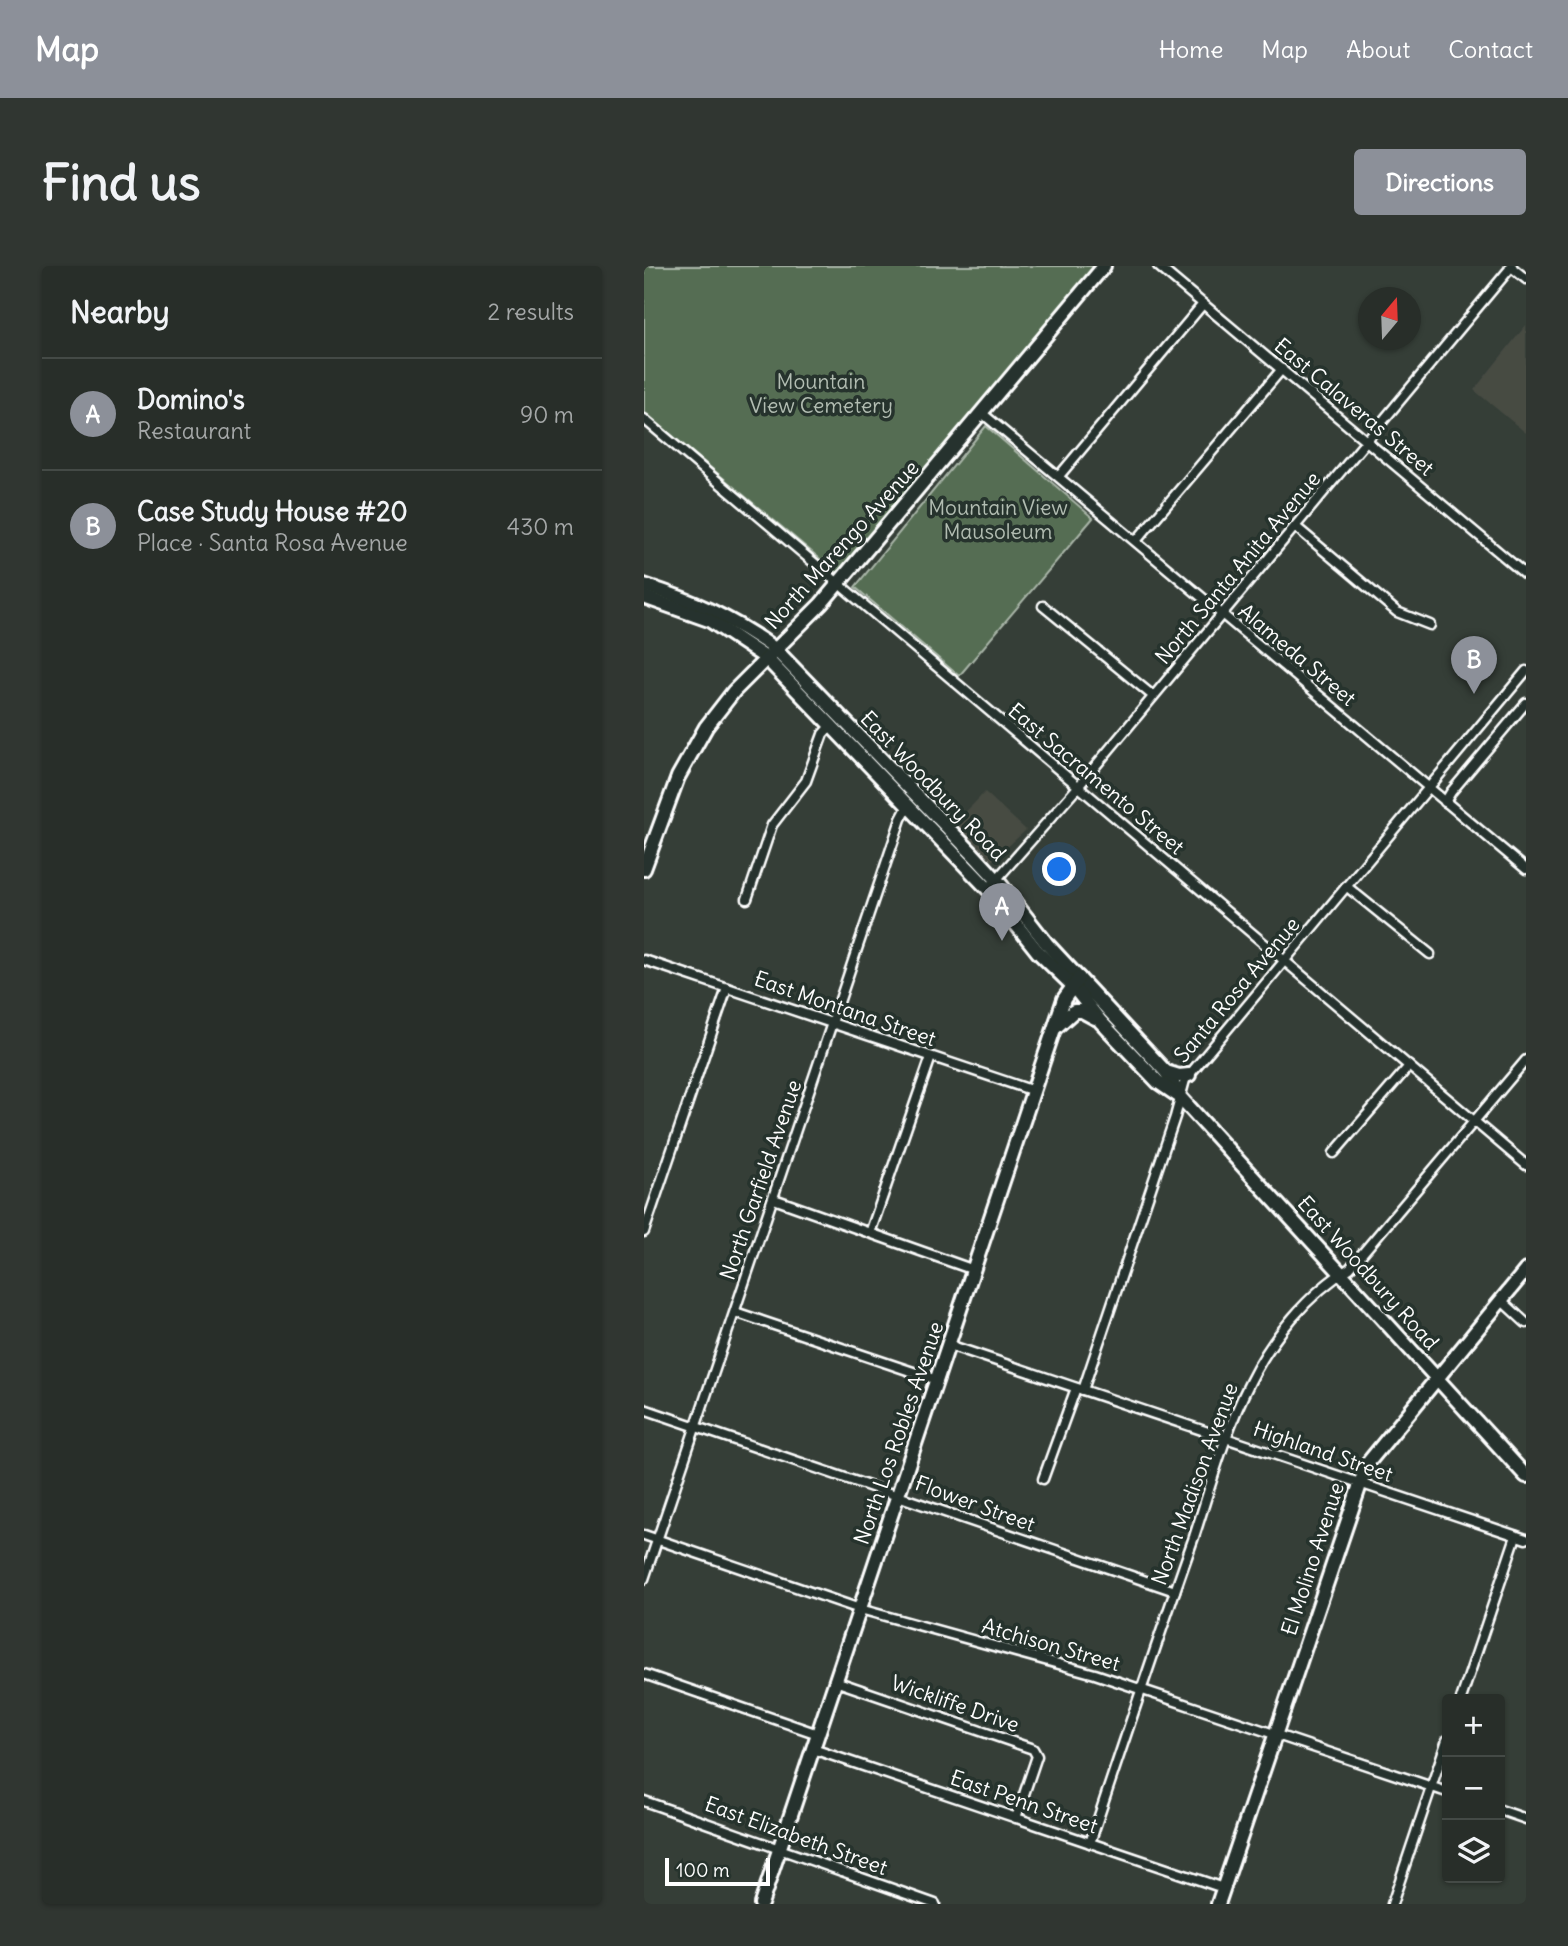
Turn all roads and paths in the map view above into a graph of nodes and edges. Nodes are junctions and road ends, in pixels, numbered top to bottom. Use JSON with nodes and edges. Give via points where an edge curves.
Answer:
{"nodes":[{"id":1,"x":1104,"y":266,"type":"edge"},
{"id":2,"x":1158,"y":266,"type":"edge"},
{"id":3,"x":1511,"y":266,"type":"edge"},
{"id":4,"x":1526,"y":279,"type":"edge"},
{"id":5,"x":1203,"y":304,"type":"junction"},
{"id":6,"x":1282,"y":369,"type":"junction"},
{"id":7,"x":982,"y":413,"type":"junction"},
{"id":8,"x":644,"y":419,"type":"edge"},
{"id":9,"x":1368,"y":440,"type":"junction"},
{"id":10,"x":1059,"y":477,"type":"junction"},
{"id":11,"x":1296,"y":527,"type":"junction"},
{"id":12,"x":1136,"y":541,"type":"junction"},
{"id":13,"x":1526,"y":575,"type":"edge"},
{"id":14,"x":837,"y":584,"type":"junction"},
{"id":15,"x":644,"y":585,"type":"edge"},
{"id":16,"x":644,"y":597,"type":"edge"},
{"id":17,"x":1043,"y":606,"type":"dead end"},
{"id":18,"x":1221,"y":613,"type":"junction"},
{"id":19,"x":1430,"y":625,"type":"dead end"},
{"id":20,"x":771,"y":653,"type":"junction"},
{"id":21,"x":1526,"y":671,"type":"edge"},
{"id":22,"x":1153,"y":696,"type":"junction"},
{"id":23,"x":1526,"y":703,"type":"edge"},
{"id":24,"x":839,"y":714,"type":"junction"},
{"id":25,"x":1518,"y":715,"type":"junction"},
{"id":26,"x":1526,"y":722,"type":"edge"},
{"id":27,"x":831,"y":726,"type":"junction"},
{"id":28,"x":1078,"y":787,"type":"junction"},
{"id":29,"x":1429,"y":788,"type":"junction"},
{"id":30,"x":911,"y":800,"type":"junction"},
{"id":31,"x":1445,"y":802,"type":"junction"},
{"id":32,"x":644,"y":869,"type":"edge"},
{"id":33,"x":1526,"y":869,"type":"edge"},
{"id":34,"x":992,"y":885,"type":"junction"},
{"id":35,"x":1346,"y":886,"type":"junction"},
{"id":36,"x":747,"y":898,"type":"dead end"},
{"id":37,"x":1430,"y":954,"type":"dead end"},
{"id":38,"x":644,"y":960,"type":"edge"},
{"id":39,"x":1284,"y":961,"type":"junction"},
{"id":40,"x":1075,"y":981,"type":"junction"},
{"id":41,"x":727,"y":988,"type":"junction"},
{"id":42,"x":1101,"y":1022,"type":"junction"},
{"id":43,"x":832,"y":1023,"type":"junction"},
{"id":44,"x":1055,"y":1028,"type":"junction"},
{"id":45,"x":931,"y":1057,"type":"junction"},
{"id":46,"x":1526,"y":1060,"type":"edge"},
{"id":47,"x":1409,"y":1066,"type":"junction"},
{"id":48,"x":1166,"y":1072,"type":"junction"},
{"id":49,"x":1189,"y":1075,"type":"junction"},
{"id":50,"x":1034,"y":1091,"type":"junction"},
{"id":51,"x":1180,"y":1097,"type":"junction"},
{"id":52,"x":1475,"y":1121,"type":"junction"},
{"id":53,"x":1334,"y":1153,"type":"dead end"},
{"id":54,"x":1526,"y":1165,"type":"edge"},
{"id":55,"x":774,"y":1199,"type":"junction"},
{"id":56,"x":644,"y":1232,"type":"edge"},
{"id":57,"x":870,"y":1233,"type":"junction"},
{"id":58,"x":974,"y":1270,"type":"junction"},
{"id":59,"x":1526,"y":1270,"type":"edge"},
{"id":60,"x":1342,"y":1273,"type":"junction"},
{"id":61,"x":1501,"y":1300,"type":"junction"},
{"id":62,"x":735,"y":1312,"type":"junction"},
{"id":63,"x":1526,"y":1322,"type":"edge"},
{"id":64,"x":949,"y":1345,"type":"junction"},
{"id":65,"x":1437,"y":1378,"type":"junction"},
{"id":66,"x":937,"y":1380,"type":"junction"},
{"id":67,"x":1079,"y":1389,"type":"junction"},
{"id":68,"x":644,"y":1409,"type":"edge"},
{"id":69,"x":696,"y":1426,"type":"junction"},
{"id":70,"x":1227,"y":1438,"type":"junction"},
{"id":71,"x":1526,"y":1476,"type":"edge"},
{"id":72,"x":1043,"y":1479,"type":"dead end"},
{"id":73,"x":1359,"y":1483,"type":"junction"},
{"id":74,"x":899,"y":1495,"type":"junction"},
{"id":75,"x":644,"y":1535,"type":"edge"},
{"id":76,"x":1516,"y":1536,"type":"junction"},
{"id":77,"x":657,"y":1539,"type":"junction"},
{"id":78,"x":1526,"y":1539,"type":"edge"},
{"id":79,"x":644,"y":1579,"type":"edge"},
{"id":80,"x":1175,"y":1591,"type":"junction"},
{"id":81,"x":860,"y":1609,"type":"junction"},
{"id":82,"x":644,"y":1674,"type":"edge"},
{"id":83,"x":835,"y":1681,"type":"junction"},
{"id":84,"x":1142,"y":1690,"type":"junction"},
{"id":85,"x":1463,"y":1694,"type":"edge"},
{"id":86,"x":818,"y":1734,"type":"junction"},
{"id":87,"x":1275,"y":1735,"type":"junction"},
{"id":88,"x":813,"y":1749,"type":"junction"},
{"id":89,"x":1442,"y":1756,"type":"edge"},
{"id":90,"x":1432,"y":1787,"type":"junction"},
{"id":91,"x":1442,"y":1790,"type":"edge"},
{"id":92,"x":644,"y":1801,"type":"edge"},
{"id":93,"x":1505,"y":1812,"type":"edge"},
{"id":94,"x":1016,"y":1818,"type":"junction"},
{"id":95,"x":1526,"y":1819,"type":"edge"},
{"id":96,"x":1090,"y":1843,"type":"junction"},
{"id":97,"x":779,"y":1848,"type":"junction"},
{"id":98,"x":1223,"y":1888,"type":"junction"},
{"id":99,"x":761,"y":1904,"type":"edge"},
{"id":100,"x":936,"y":1904,"type":"edge"},
{"id":101,"x":1218,"y":1904,"type":"edge"},
{"id":102,"x":1392,"y":1904,"type":"edge"}],
"edges":[{"from":1,"to":7,"type":"street","name":"North Marengo Avenue"},
{"from":2,"to":5,"type":"street","name":"East Calaveras Street"},
{"from":3,"to":4,"type":"street"},
{"from":3,"to":9,"type":"street","name":"North Santa Anita Avenue"},
{"from":5,"to":6,"type":"street","name":"East Calaveras Street"},
{"from":5,"to":10,"type":"street"},
{"from":6,"to":9,"type":"street","name":"East Calaveras Street"},
{"from":6,"to":12,"type":"street"},
{"from":7,"to":10,"type":"street","name":"Alameda Street"},
{"from":7,"to":14,"type":"street","name":"North Marengo Avenue"},
{"from":8,"to":14,"type":"street","name":"East Sacramento Street"},
{"from":9,"to":11,"type":"street","name":"North Santa Anita Avenue"},
{"from":9,"to":13,"type":"street","name":"East Calaveras Street"},
{"from":10,"to":12,"type":"street","name":"Alameda Street"},
{"from":11,"to":18,"type":"street","name":"North Santa Anita Avenue"},
{"from":11,"to":19,"type":"street","via":[[1397,611]]},
{"from":12,"to":18,"type":"street","name":"Alameda Street"},
{"from":14,"to":20,"type":"street","name":"North Marengo Avenue"},
{"from":14,"to":28,"type":"street","name":"East Sacramento Street"},
{"from":15,"to":20,"type":"street","name":"East Woodbury Road","via":[[695,602],[757,636]]},
{"from":16,"to":20,"type":"street","name":"East Woodbury Road","via":[[709,620]]},
{"from":17,"to":22,"type":"street"},
{"from":18,"to":22,"type":"street","name":"North Santa Anita Avenue"},
{"from":18,"to":29,"type":"street","name":"Alameda Street"},
{"from":20,"to":24,"type":"street","name":"East Woodbury Road"},
{"from":20,"to":27,"type":"street","name":"East Woodbury Road"},
{"from":20,"to":32,"type":"street","name":"North Marengo Avenue","via":[[734,691],[688,757]]},
{"from":21,"to":29,"type":"street","name":"Santa Rosa Avenue"},
{"from":22,"to":28,"type":"street","name":"North Santa Anita Avenue"},
{"from":23,"to":25,"type":"street"},
{"from":24,"to":27,"type":"street"},
{"from":24,"to":30,"type":"street","name":"East Woodbury Road"},
{"from":25,"to":26,"type":"street"},
{"from":25,"to":31,"type":"street"},
{"from":27,"to":30,"type":"street","name":"East Woodbury Road"},
{"from":27,"to":36,"type":"street","via":[[823,734],[806,780],[772,825]]},
{"from":28,"to":34,"type":"street","name":"North Santa Anita Avenue"},
{"from":28,"to":39,"type":"street","name":"East Sacramento Street"},
{"from":29,"to":31,"type":"street","name":"Alameda Street"},
{"from":29,"to":35,"type":"street","name":"Santa Rosa Avenue"},
{"from":30,"to":34,"type":"street","name":"East Woodbury Road"},
{"from":30,"to":43,"type":"street","name":"North Garfield Avenue"},
{"from":31,"to":33,"type":"street","name":"Alameda Street"},
{"from":34,"to":40,"type":"street","name":"East Woodbury Road"},
{"from":35,"to":37,"type":"street"},
{"from":35,"to":39,"type":"street","name":"Santa Rosa Avenue"},
{"from":38,"to":41,"type":"street","name":"East Montana Street"},
{"from":39,"to":47,"type":"street","name":"East Sacramento Street"},
{"from":39,"to":49,"type":"street","name":"Santa Rosa Avenue"},
{"from":40,"to":42,"type":"street","name":"East Woodbury Road"},
{"from":40,"to":44,"type":"street","name":"North Los Robles Avenue","via":[[1064,997]]},
{"from":40,"to":48,"type":"street","name":"East Woodbury Road"},
{"from":41,"to":43,"type":"street","name":"East Montana Street"},
{"from":41,"to":56,"type":"street"},
{"from":42,"to":44,"type":"street","via":[[1074,1011]]},
{"from":42,"to":51,"type":"street","name":"East Woodbury Road","via":[[1158,1082]]},
{"from":43,"to":45,"type":"street","name":"East Montana Street"},
{"from":43,"to":55,"type":"street","name":"North Garfield Avenue"},
{"from":44,"to":50,"type":"street","name":"North Los Robles Avenue"},
{"from":45,"to":50,"type":"street","name":"East Montana Street"},
{"from":45,"to":57,"type":"street"},
{"from":46,"to":52,"type":"street","name":"North Madison Avenue"},
{"from":47,"to":52,"type":"street","name":"East Sacramento Street"},
{"from":47,"to":53,"type":"street"},
{"from":48,"to":49,"type":"street"},
{"from":48,"to":51,"type":"street","name":"East Woodbury Road"},
{"from":49,"to":51,"type":"street","name":"Santa Rosa Avenue"},
{"from":50,"to":58,"type":"street","name":"North Los Robles Avenue"},
{"from":51,"to":60,"type":"street","name":"East Woodbury Road"},
{"from":51,"to":67,"type":"street","name":"Santa Rosa Avenue"},
{"from":52,"to":54,"type":"street","name":"East Sacramento Street"},
{"from":52,"to":60,"type":"street","name":"North Madison Avenue"},
{"from":55,"to":57,"type":"street"},
{"from":55,"to":62,"type":"street","name":"North Garfield Avenue"},
{"from":57,"to":58,"type":"street"},
{"from":58,"to":64,"type":"street","name":"North Los Robles Avenue"},
{"from":59,"to":61,"type":"street","name":"El Molino Avenue"},
{"from":60,"to":65,"type":"street","name":"East Woodbury Road"},
{"from":60,"to":70,"type":"street","name":"North Madison Avenue","via":[[1280,1334],[1250,1381]]},
{"from":61,"to":63,"type":"street"},
{"from":61,"to":65,"type":"street","name":"El Molino Avenue"},
{"from":62,"to":66,"type":"street"},
{"from":62,"to":69,"type":"street","name":"North Garfield Avenue"},
{"from":64,"to":66,"type":"street","name":"North Los Robles Avenue"},
{"from":64,"to":67,"type":"street","name":"Highland Street"},
{"from":65,"to":71,"type":"street","name":"East Woodbury Road"},
{"from":65,"to":73,"type":"street","name":"El Molino Avenue","via":[[1367,1464]]},
{"from":66,"to":74,"type":"street","name":"North Los Robles Avenue"},
{"from":67,"to":70,"type":"street","name":"Highland Street"},
{"from":67,"to":72,"type":"street","name":"Santa Rosa Avenue"},
{"from":68,"to":69,"type":"street","name":"Flower Street"},
{"from":69,"to":74,"type":"street","name":"Flower Street"},
{"from":69,"to":77,"type":"street","name":"North Garfield Avenue"},
{"from":70,"to":73,"type":"street","name":"Highland Street"},
{"from":70,"to":80,"type":"street","name":"North Madison Avenue"},
{"from":73,"to":76,"type":"street","name":"Highland Street"},
{"from":73,"to":87,"type":"street","name":"El Molino Avenue"},
{"from":74,"to":80,"type":"street","name":"Flower Street"},
{"from":74,"to":81,"type":"street","name":"North Los Robles Avenue"},
{"from":75,"to":77,"type":"street","name":"Atchison Street"},
{"from":76,"to":78,"type":"street","name":"Highland Street"},
{"from":76,"to":85,"type":"street"},
{"from":77,"to":79,"type":"street","name":"North Garfield Avenue"},
{"from":77,"to":81,"type":"street","name":"Atchison Street"},
{"from":80,"to":84,"type":"street","name":"North Madison Avenue"},
{"from":81,"to":83,"type":"street","name":"North Los Robles Avenue"},
{"from":81,"to":84,"type":"street","name":"Atchison Street"},
{"from":82,"to":86,"type":"street"},
{"from":83,"to":86,"type":"street","name":"North Los Robles Avenue"},
{"from":83,"to":94,"type":"street","name":"Wickliffe Drive","via":[[1033,1749],[1037,1756]]},
{"from":84,"to":87,"type":"street","name":"Atchison Street"},
{"from":84,"to":96,"type":"street","name":"North Madison Avenue"},
{"from":86,"to":88,"type":"street","name":"North Los Robles Avenue"},
{"from":87,"to":90,"type":"street","name":"Atchison Street"},
{"from":87,"to":98,"type":"street","name":"El Molino Avenue"},
{"from":88,"to":94,"type":"street","name":"East Penn Street"},
{"from":88,"to":97,"type":"street","name":"North Los Robles Avenue"},
{"from":89,"to":90,"type":"street"},
{"from":90,"to":91,"type":"street","name":"Atchison Street"},
{"from":90,"to":102,"type":"street"},
{"from":92,"to":97,"type":"street","name":"East Elizabeth Street"},
{"from":93,"to":95,"type":"street"},
{"from":94,"to":96,"type":"street","name":"East Penn Street"},
{"from":96,"to":98,"type":"street","name":"East Penn Street"},
{"from":97,"to":99,"type":"street","name":"North Los Robles Avenue"},
{"from":97,"to":100,"type":"street","name":"East Elizabeth Street"},
{"from":98,"to":101,"type":"street","name":"El Molino Avenue"}]}
